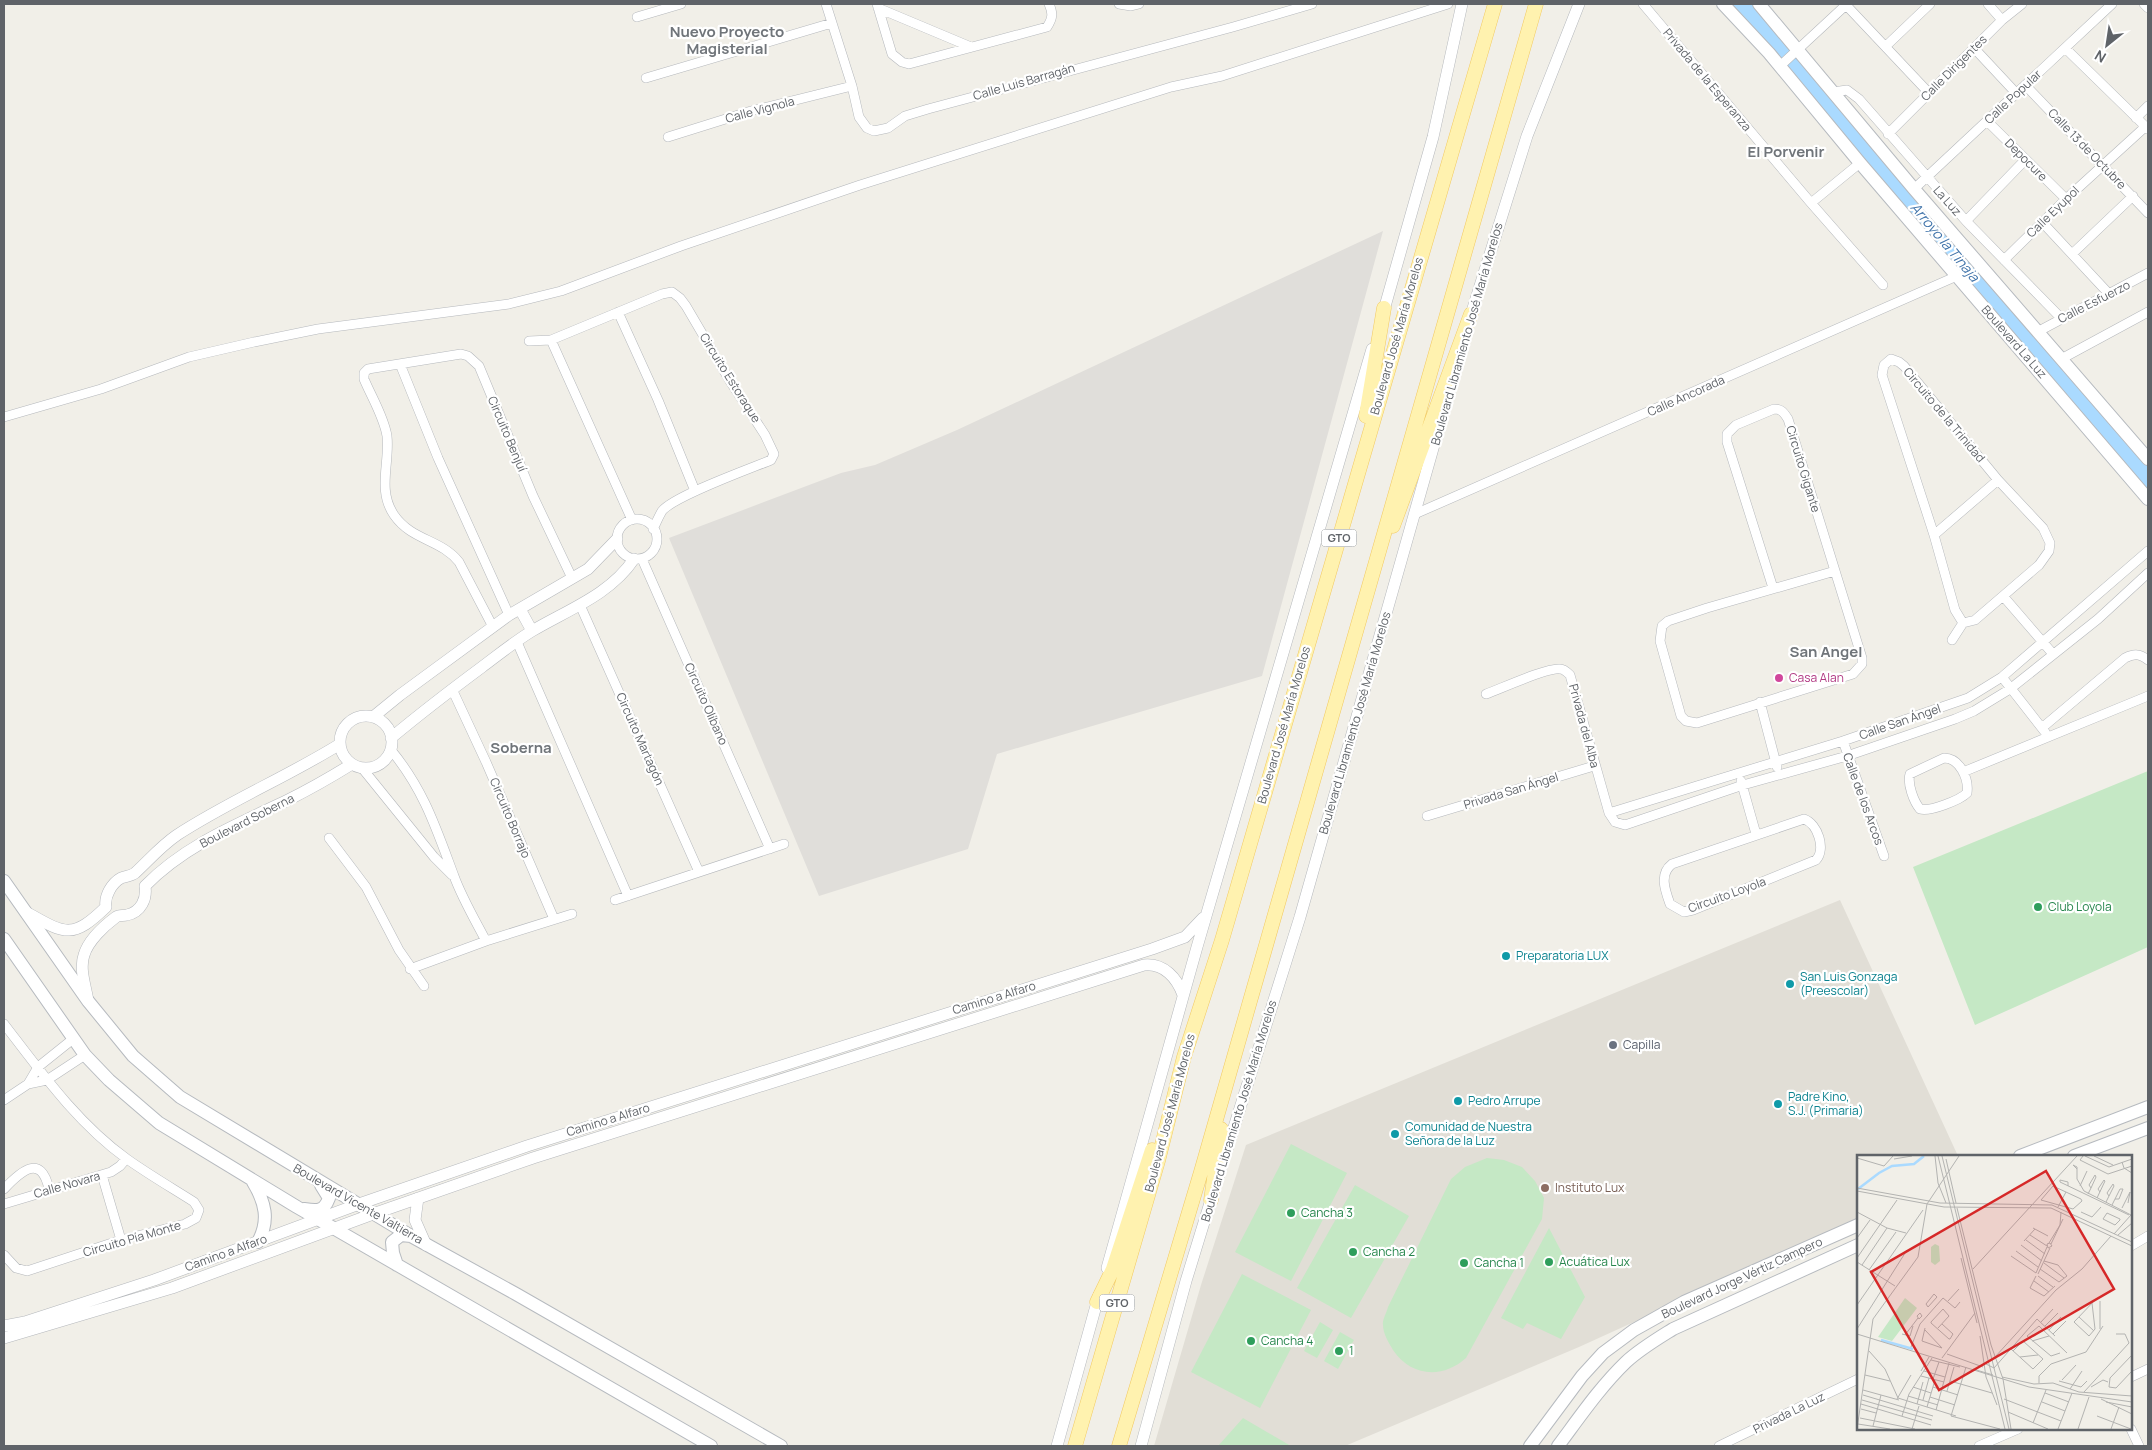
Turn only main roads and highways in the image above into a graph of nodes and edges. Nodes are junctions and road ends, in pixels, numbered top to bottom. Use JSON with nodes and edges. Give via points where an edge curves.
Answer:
{"nodes":[{"id":1,"x":1495,"y":4,"type":"edge"},
{"id":2,"x":1536,"y":4,"type":"edge"},
{"id":3,"x":1723,"y":4,"type":"edge"},
{"id":4,"x":1759,"y":4,"type":"edge"},
{"id":5,"x":1384,"y":308,"type":"road end"},
{"id":6,"x":1471,"y":314,"type":"road end"},
{"id":7,"x":2148,"y":459,"type":"edge"},
{"id":8,"x":1356,"y":478,"type":"junction"},
{"id":9,"x":2148,"y":499,"type":"edge"},
{"id":10,"x":1379,"y":548,"type":"junction"},
{"id":11,"x":4,"y":881,"type":"edge"},
{"id":12,"x":4,"y":939,"type":"edge"},
{"id":13,"x":1184,"y":1057,"type":"junction"},
{"id":14,"x":1228,"y":1079,"type":"junction"},
{"id":15,"x":2148,"y":1107,"type":"edge"},
{"id":16,"x":2148,"y":1128,"type":"edge"},
{"id":17,"x":2023,"y":1155,"type":"edge"},
{"id":18,"x":2077,"y":1155,"type":"edge"},
{"id":19,"x":252,"y":1180,"type":"junction"},
{"id":20,"x":320,"y":1182,"type":"junction"},
{"id":21,"x":1211,"y":1200,"type":"road end"},
{"id":22,"x":297,"y":1207,"type":"junction"},
{"id":23,"x":1857,"y":1225,"type":"edge"},
{"id":24,"x":411,"y":1236,"type":"junction"},
{"id":25,"x":258,"y":1242,"type":"road end"},
{"id":26,"x":1857,"y":1245,"type":"edge"},
{"id":27,"x":397,"y":1265,"type":"junction"},
{"id":28,"x":1097,"y":1302,"type":"road end"},
{"id":29,"x":757,"y":1432,"type":"junction"},
{"id":30,"x":711,"y":1446,"type":"edge"},
{"id":31,"x":761,"y":1446,"type":"edge"},
{"id":32,"x":781,"y":1446,"type":"edge"},
{"id":33,"x":1075,"y":1446,"type":"edge"},
{"id":34,"x":1119,"y":1446,"type":"edge"},
{"id":35,"x":1530,"y":1446,"type":"edge"},
{"id":36,"x":1558,"y":1446,"type":"edge"}],
"edges":[{"from":1,"to":8,"type":"main road","name":"Boulevard José María Morelos","number":"GTO"},
{"from":2,"to":10,"type":"main road"},
{"from":3,"to":9,"type":"main road","name":"Boulevard La Luz","via":[[1782,64],[1860,164]]},
{"from":4,"to":7,"type":"main road","name":"Boulevard La Luz","via":[[1796,52]]},
{"from":5,"to":8,"type":"main road"},
{"from":6,"to":10,"type":"main road","via":[[1398,516]]},
{"from":8,"to":13,"type":"main road","name":"Boulevard José María Morelos","number":"GTO","via":[[1222,940]]},
{"from":10,"to":14,"type":"main road"},
{"from":11,"to":20,"type":"main road","name":"Boulevard Vicente Valtierra","via":[[88,1002],[133,1056],[180,1097]]},
{"from":12,"to":19,"type":"main road","via":[[73,1039],[109,1080],[159,1123]]},
{"from":13,"to":28,"type":"main road","via":[[1113,1269]]},
{"from":13,"to":33,"type":"main road","name":"Boulevard José María Morelos","number":"GTO","via":[[1158,1161]]},
{"from":14,"to":21,"type":"main road"},
{"from":14,"to":34,"type":"main road"},
{"from":15,"to":17,"type":"main road"},
{"from":16,"to":18,"type":"main road"},
{"from":19,"to":22,"type":"main road"},
{"from":19,"to":25,"type":"main road","via":[[265,1207],[264,1232]]},
{"from":20,"to":22,"type":"main road","via":[[329,1198],[326,1206],[315,1211]]},
{"from":20,"to":24,"type":"main road","name":"Boulevard Vicente Valtierra"},
{"from":22,"to":27,"type":"main road"},
{"from":23,"to":35,"type":"main road","name":"Boulevard Jorge Vértiz Campero","via":[[1684,1302],[1626,1335],[1603,1353],[1582,1376]]},
{"from":24,"to":27,"type":"main road","via":[[401,1235],[392,1242]]},
{"from":24,"to":29,"type":"main road","name":"Boulevard Vicente Valtierra"},
{"from":26,"to":36,"type":"main road","name":"Boulevard Jorge Vértiz Campero","via":[[1673,1329],[1647,1345],[1608,1382]]},
{"from":27,"to":30,"type":"main road"},
{"from":29,"to":31,"type":"main road"},
{"from":29,"to":32,"type":"main road","name":"Boulevard Vicente Valtierra"}]}
